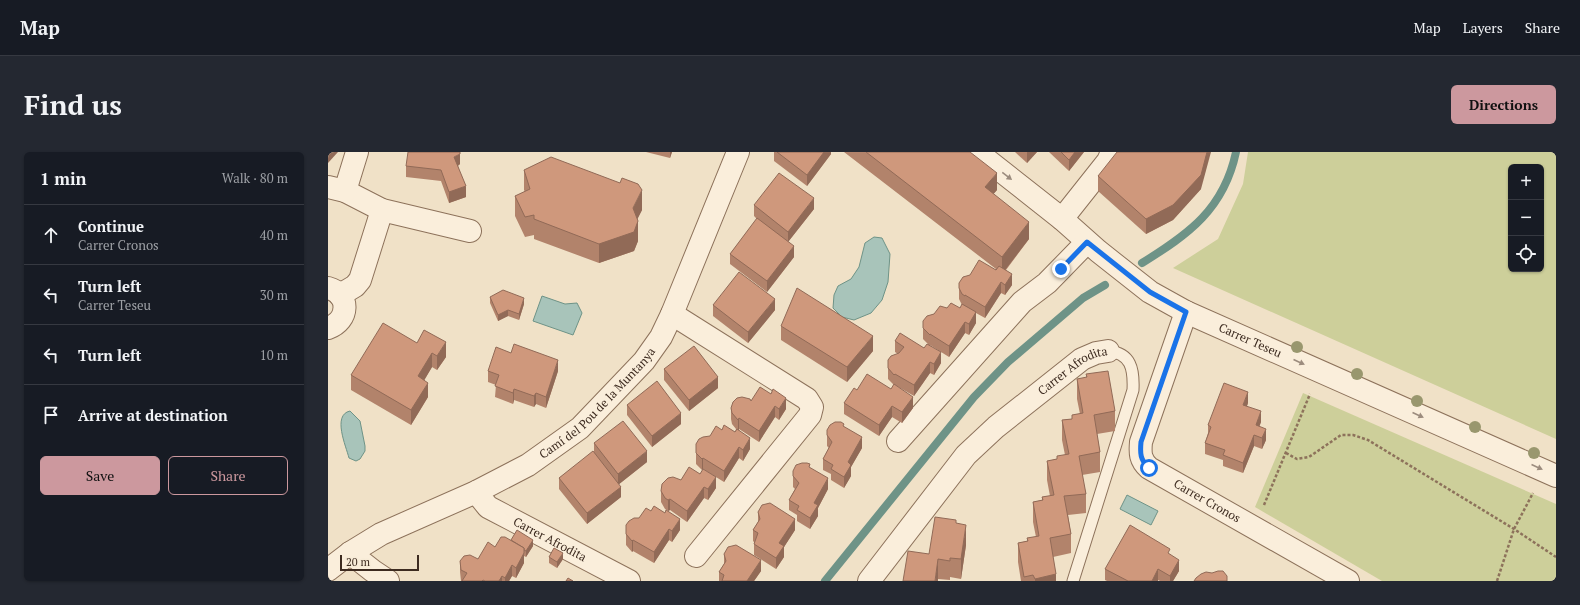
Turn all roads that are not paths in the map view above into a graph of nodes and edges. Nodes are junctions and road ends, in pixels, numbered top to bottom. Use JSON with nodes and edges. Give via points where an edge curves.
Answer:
{"nodes":[{"id":1,"x":357,"y":152,"type":"edge"},
{"id":2,"x":738,"y":152,"type":"edge"},
{"id":3,"x":977,"y":152,"type":"edge"},
{"id":4,"x":1112,"y":152,"type":"edge"},
{"id":5,"x":337,"y":189,"type":"edge"},
{"id":6,"x":382,"y":210,"type":"junction"},
{"id":7,"x":1062,"y":219,"type":"junction"},
{"id":8,"x":470,"y":231,"type":"dead end"},
{"id":9,"x":1092,"y":247,"type":"junction"},
{"id":10,"x":334,"y":292,"type":"edge"},
{"id":11,"x":1186,"y":312,"type":"junction"},
{"id":12,"x":672,"y":314,"type":"junction"},
{"id":13,"x":328,"y":328,"type":"edge"},
{"id":14,"x":1108,"y":351,"type":"joint"},
{"id":15,"x":898,"y":441,"type":"dead end"},
{"id":16,"x":1550,"y":473,"type":"edge"},
{"id":17,"x":476,"y":492,"type":"junction"},
{"id":18,"x":350,"y":553,"type":"junction"},
{"id":19,"x":696,"y":556,"type":"dead end"},
{"id":20,"x":328,"y":568,"type":"edge"},
{"id":21,"x":388,"y":581,"type":"edge"},
{"id":22,"x":629,"y":581,"type":"edge"},
{"id":23,"x":869,"y":581,"type":"edge"},
{"id":24,"x":1073,"y":581,"type":"edge"},
{"id":25,"x":1348,"y":581,"type":"edge"}],
"edges":[{"from":1,"to":5,"type":"street"},
{"from":2,"to":12,"type":"street","name":"Camí del Pou de la Muntanya"},
{"from":3,"to":7,"type":"street","name":"Carrer Teseu","one_way":true},
{"from":4,"to":7,"type":"street","via":[[1108,161]]},
{"from":5,"to":6,"type":"street"},
{"from":6,"to":8,"type":"street"},
{"from":6,"to":10,"type":"street","via":[[360,280],[355,286]]},
{"from":7,"to":9,"type":"street","name":"Carrer Teseu"},
{"from":9,"to":11,"type":"street","name":"Carrer Teseu","via":[[1150,292]]},
{"from":9,"to":15,"type":"street","via":[[1022,302]]},
{"from":10,"to":13,"type":"street","via":[[344,305],[343,317]]},
{"from":11,"to":16,"type":"street","name":"Carrer Teseu","one_way":true},
{"from":11,"to":25,"type":"street","name":"Carrer Cronos","via":[[1141,442],[1141,460],[1149,468]]},
{"from":12,"to":17,"type":"street","name":"Camí del Pou de la Muntanya","via":[[644,361],[580,428],[528,465]]},
{"from":12,"to":19,"type":"street","via":[[807,399],[812,407],[810,415]]},
{"from":14,"to":23,"type":"street","name":"Carrer Afrodita","via":[[1082,359],[996,427],[966,455]]},
{"from":14,"to":24,"type":"lane","name":"Carrer Afrodita","via":[[1126,357],[1134,377],[1134,390]]},
{"from":17,"to":18,"type":"street","name":"Camí del Pou de la Muntanya","via":[[381,534]]},
{"from":17,"to":22,"type":"street","name":"Carrer Afrodita","via":[[488,507]]},
{"from":18,"to":20,"type":"street","name":"Camí del Pou de la Muntanya"},
{"from":18,"to":21,"type":"street"}]}
